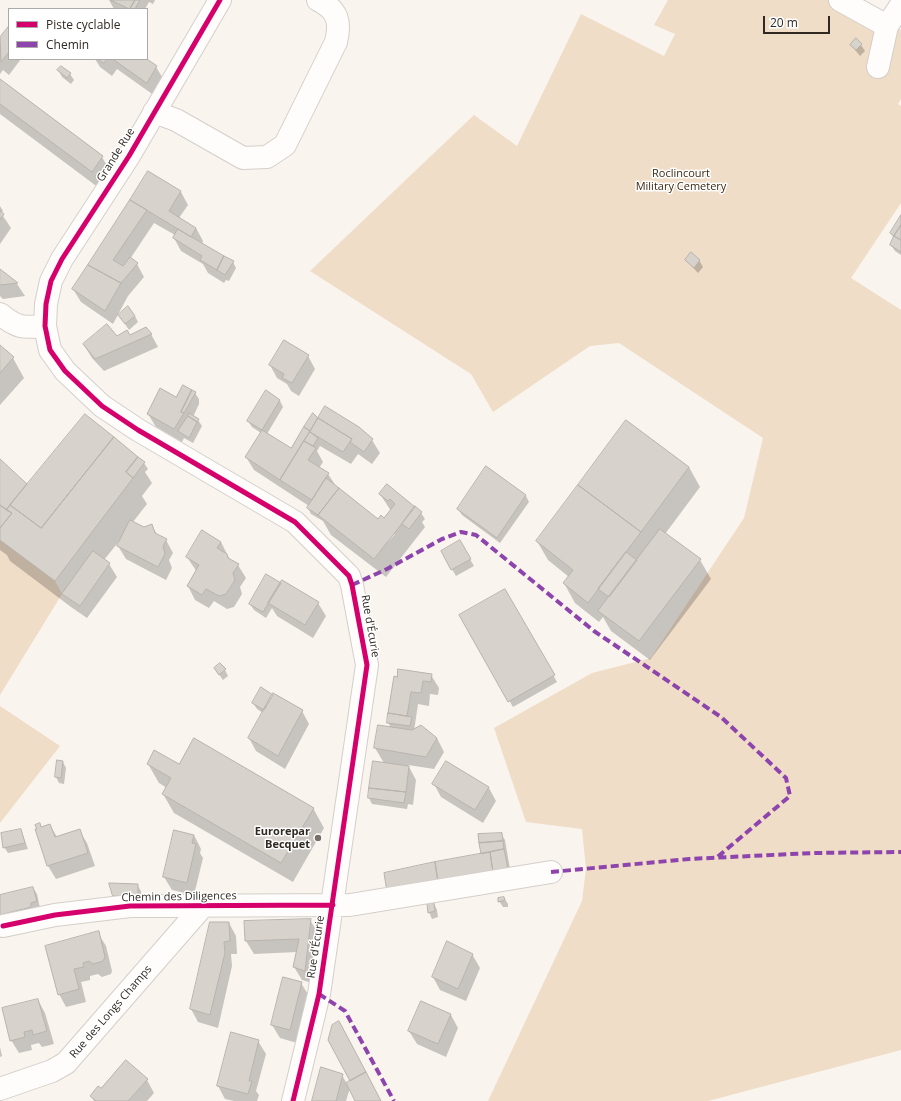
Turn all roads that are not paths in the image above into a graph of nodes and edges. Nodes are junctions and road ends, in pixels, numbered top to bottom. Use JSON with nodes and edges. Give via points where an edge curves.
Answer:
{"nodes":[{"id":1,"x":220,"y":0,"type":"edge"},
{"id":2,"x":318,"y":0,"type":"edge"},
{"id":3,"x":840,"y":0,"type":"edge"},
{"id":4,"x":901,"y":5,"type":"edge"},
{"id":5,"x":887,"y":26,"type":"junction"},
{"id":6,"x":878,"y":67,"type":"dead end"},
{"id":7,"x":154,"y":112,"type":"junction"},
{"id":8,"x":0,"y":314,"type":"edge"},
{"id":9,"x":45,"y":326,"type":"junction"},
{"id":10,"x":551,"y":872,"type":"dead end"},
{"id":11,"x":333,"y":905,"type":"junction"},
{"id":12,"x":202,"y":907,"type":"junction"},
{"id":13,"x":3,"y":926,"type":"dead end"},
{"id":14,"x":0,"y":1089,"type":"edge"},
{"id":15,"x":292,"y":1101,"type":"edge"}],
"edges":[{"from":1,"to":7,"type":"street","name":"Grande Rue"},
{"from":2,"to":7,"type":"street","via":[[333,10],[338,19],[336,42],[285,145],[278,151],[266,157],[243,158],[176,120]]},
{"from":3,"to":5,"type":"street"},
{"from":4,"to":5,"type":"street"},
{"from":5,"to":6,"type":"street"},
{"from":7,"to":9,"type":"street","name":"Grande Rue","via":[[51,281]]},
{"from":8,"to":9,"type":"street","via":[[13,324]]},
{"from":9,"to":11,"type":"street","name":"Rue d'Écurie","via":[[50,350],[65,372],[102,406],[138,430],[295,522],[348,576],[352,585],[367,665]]},
{"from":10,"to":11,"type":"street","name":"Chemin des Diligences","via":[[350,905]]},
{"from":11,"to":12,"type":"street","name":"Chemin des Diligences"},
{"from":11,"to":15,"type":"street","name":"Rue d'Écurie","via":[[319,994]]},
{"from":12,"to":13,"type":"street","name":"Chemin des Diligences","via":[[130,906],[55,915]]},
{"from":12,"to":14,"type":"street","name":"Rue des Longs Champs","via":[[66,1063],[52,1071]]}]}
